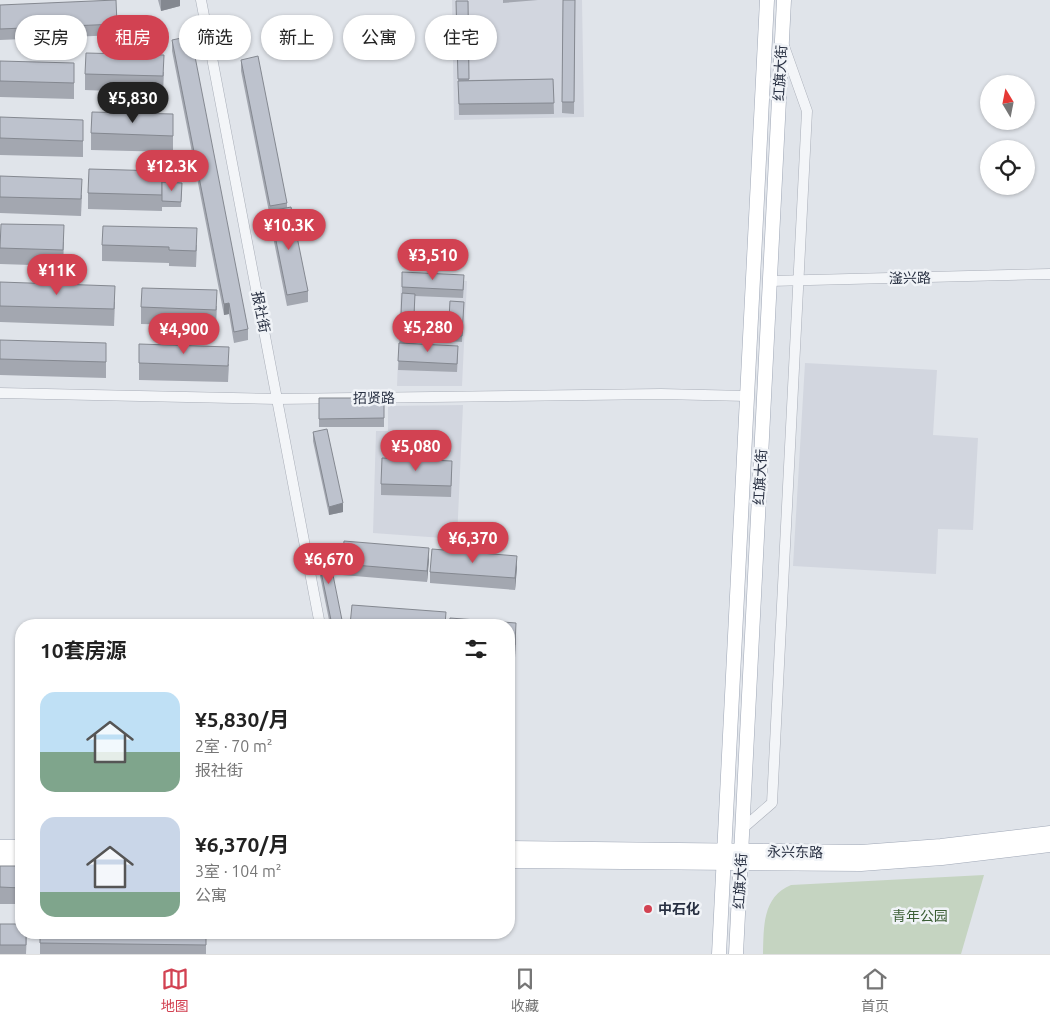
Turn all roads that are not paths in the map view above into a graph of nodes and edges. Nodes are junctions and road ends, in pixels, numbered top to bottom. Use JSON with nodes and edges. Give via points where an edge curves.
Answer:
{"nodes":[{"id":1,"x":200,"y":0,"type":"edge"},
{"id":2,"x":767,"y":0,"type":"edge"},
{"id":3,"x":784,"y":0,"type":"edge"},
{"id":4,"x":782,"y":40,"type":"junction"},
{"id":5,"x":1050,"y":274,"type":"edge"},
{"id":6,"x":799,"y":280,"type":"junction"},
{"id":7,"x":770,"y":281,"type":"junction"},
{"id":8,"x":0,"y":393,"type":"edge"},
{"id":9,"x":747,"y":396,"type":"junction"},
{"id":10,"x":277,"y":399,"type":"junction"},
{"id":11,"x":319,"y":619,"type":"edge"},
{"id":12,"x":742,"y":829,"type":"junction"},
{"id":13,"x":1050,"y":833,"type":"edge"},
{"id":14,"x":1050,"y":845,"type":"edge"},
{"id":15,"x":0,"y":847,"type":"edge"},
{"id":16,"x":15,"y":847,"type":"edge"},
{"id":17,"x":515,"y":848,"type":"edge"},
{"id":18,"x":724,"y":857,"type":"junction"},
{"id":19,"x":741,"y":857,"type":"junction"},
{"id":20,"x":0,"y":859,"type":"edge"},
{"id":21,"x":15,"y":859,"type":"edge"},
{"id":22,"x":515,"y":860,"type":"edge"},
{"id":23,"x":719,"y":954,"type":"edge"},
{"id":24,"x":736,"y":954,"type":"edge"}],
"edges":[{"from":1,"to":10,"type":"street","name":"报社街"},
{"from":2,"to":9,"type":"main road","name":"红旗大街"},
{"from":3,"to":4,"type":"main road","name":"红旗大街"},
{"from":4,"to":6,"type":"street","via":[[807,111]]},
{"from":4,"to":7,"type":"main road","name":"红旗大街"},
{"from":5,"to":6,"type":"street","name":"滏兴路"},
{"from":6,"to":7,"type":"street","name":"滏兴路"},
{"from":6,"to":12,"type":"street","via":[[772,803]]},
{"from":7,"to":12,"type":"main road","name":"红旗大街"},
{"from":8,"to":10,"type":"street","name":"招贤路"},
{"from":9,"to":10,"type":"street","name":"招贤路","via":[[661,394]]},
{"from":9,"to":18,"type":"main road","name":"红旗大街"},
{"from":10,"to":11,"type":"street","name":"报社街"},
{"from":12,"to":19,"type":"main road","name":"红旗大街"},
{"from":13,"to":19,"type":"main road","name":"永兴东路","via":[[888,850]]},
{"from":14,"to":19,"type":"main road","name":"永兴东路","via":[[888,863],[835,864]]},
{"from":15,"to":16,"type":"main road"},
{"from":17,"to":18,"type":"main road","name":"永兴东路"},
{"from":18,"to":19,"type":"main road","name":"永兴东路"},
{"from":18,"to":22,"type":"main road","name":"永兴东路"},
{"from":18,"to":23,"type":"main road","name":"红旗大街"},
{"from":19,"to":24,"type":"main road","name":"红旗大街"},
{"from":20,"to":21,"type":"main road"}]}
